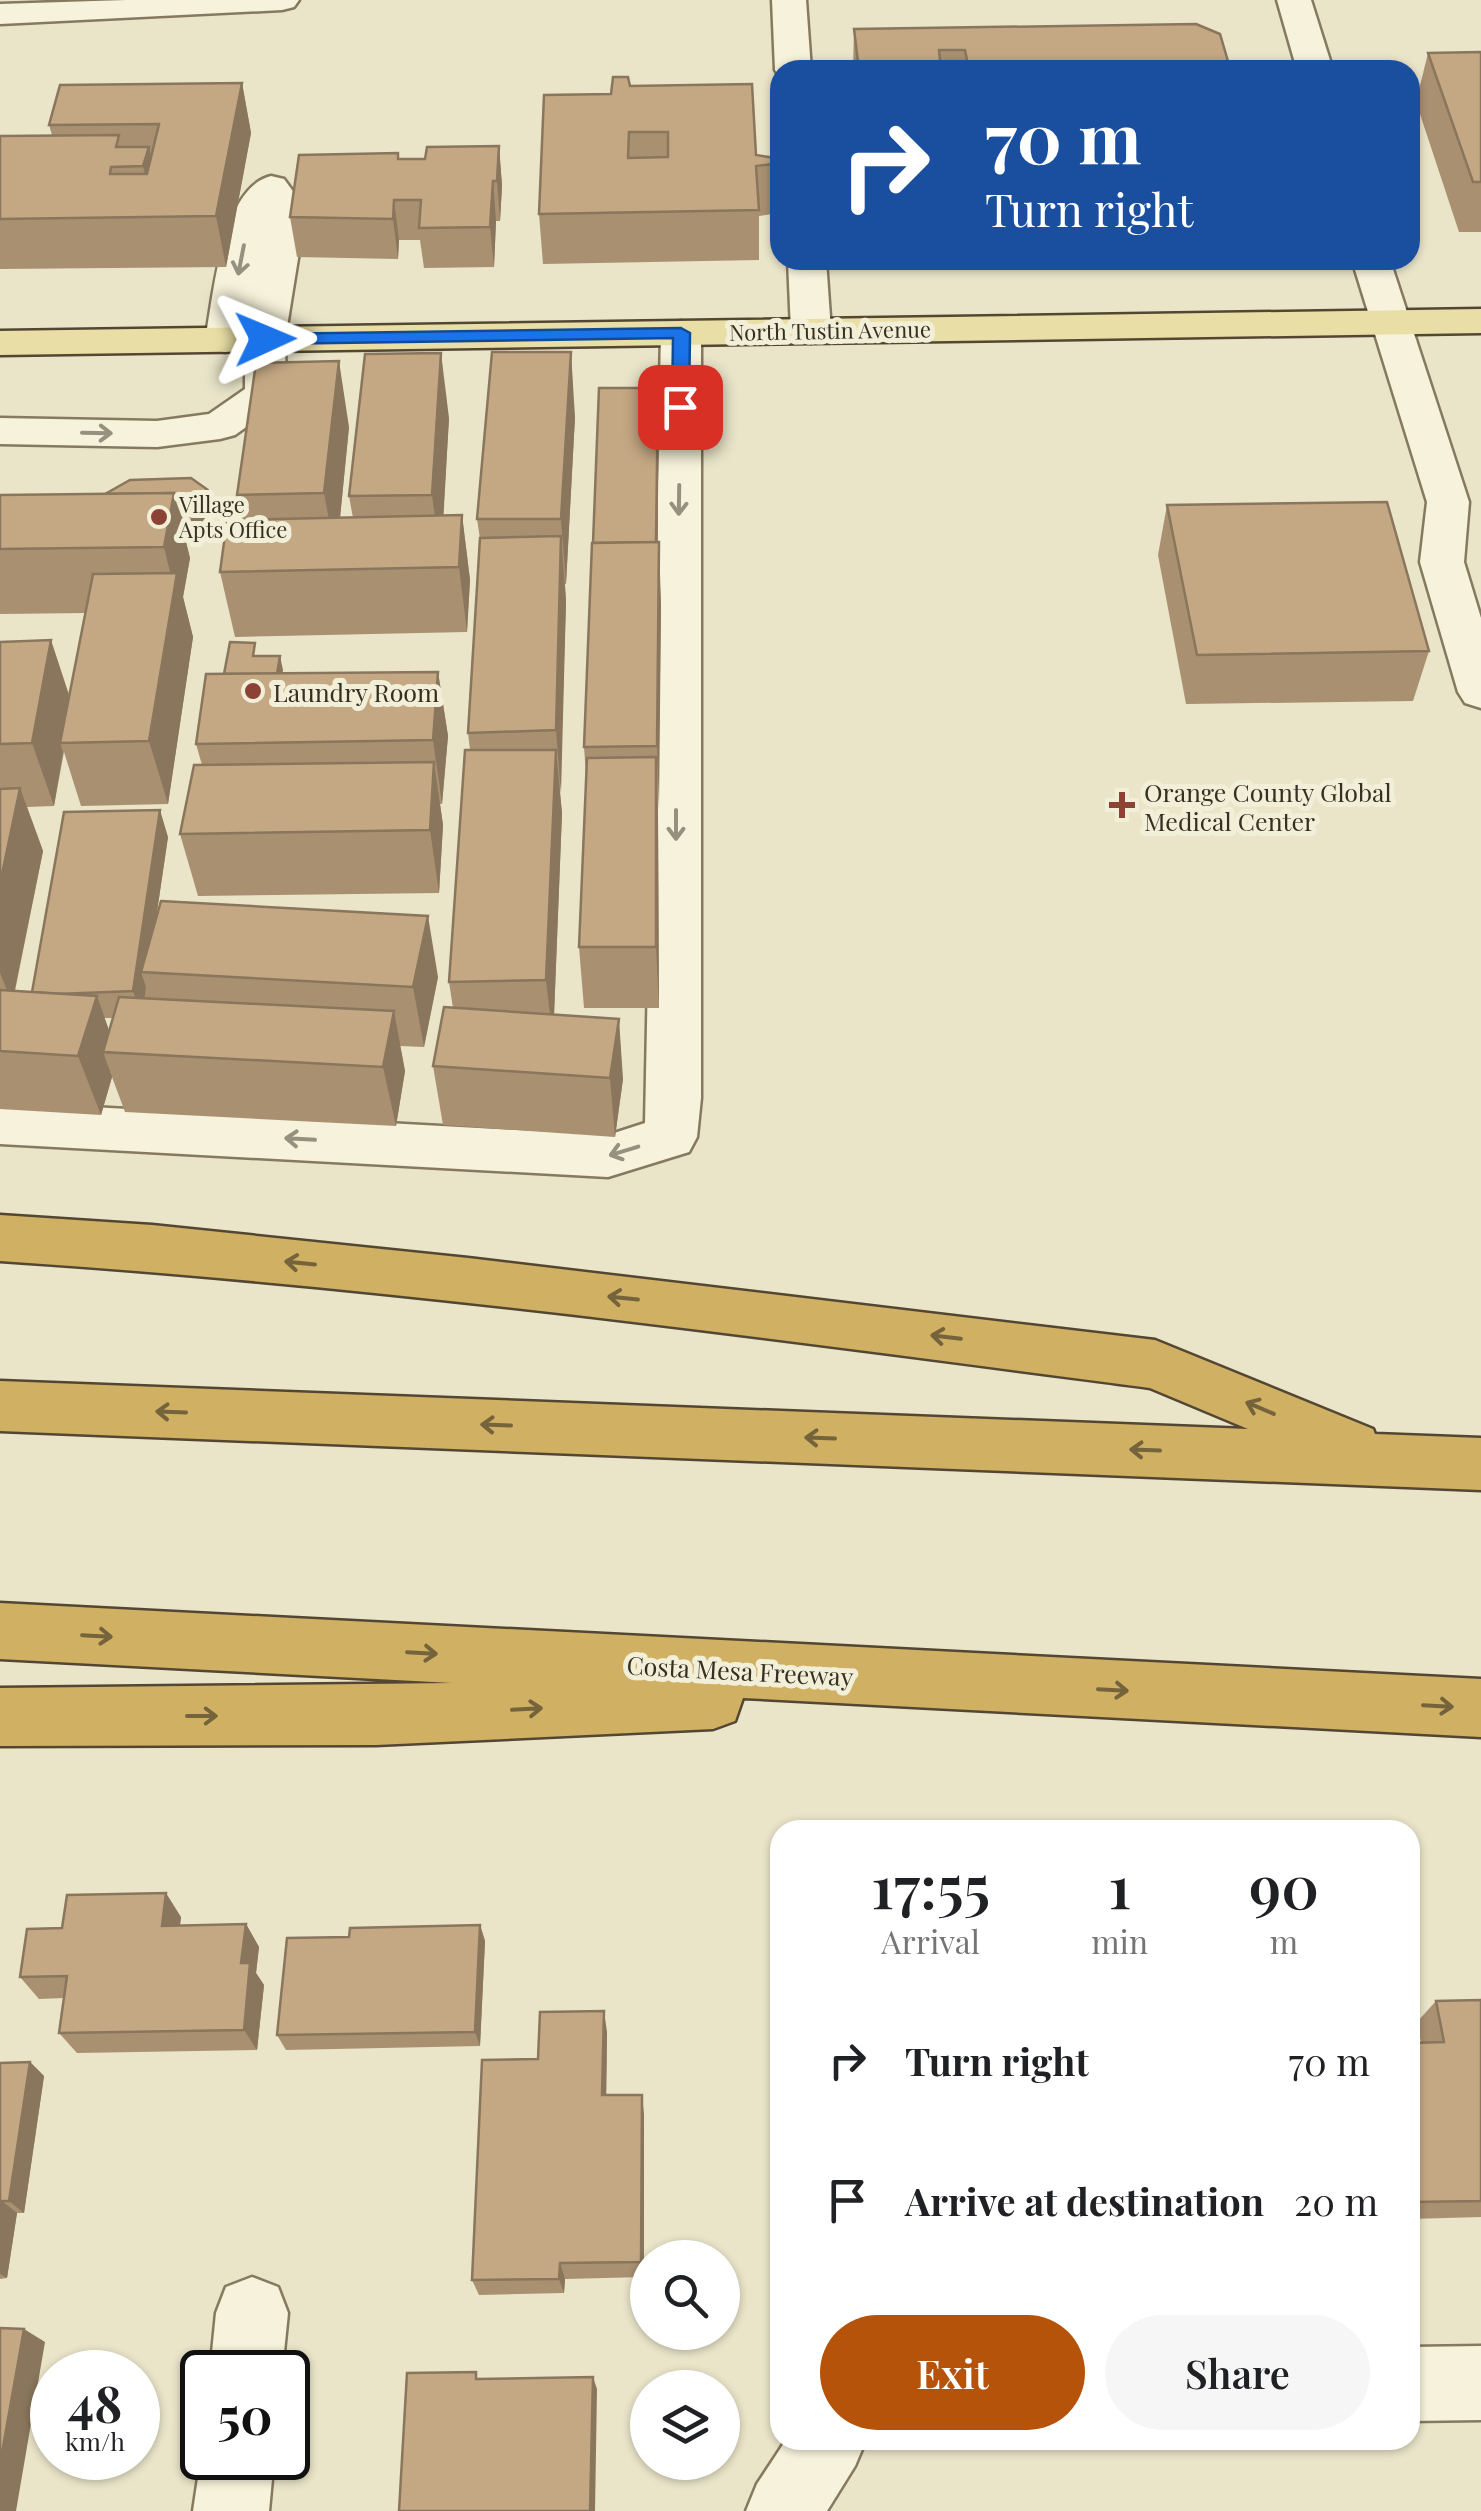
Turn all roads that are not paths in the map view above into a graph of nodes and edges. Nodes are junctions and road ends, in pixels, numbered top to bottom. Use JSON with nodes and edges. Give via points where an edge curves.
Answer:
{"nodes":[{"id":1,"x":282,"y":0,"type":"edge"},
{"id":2,"x":788,"y":0,"type":"edge"},
{"id":3,"x":1294,"y":0,"type":"edge"},
{"id":4,"x":0,"y":14,"type":"edge"},
{"id":5,"x":792,"y":60,"type":"edge"},
{"id":6,"x":1312,"y":60,"type":"edge"},
{"id":7,"x":807,"y":270,"type":"edge"},
{"id":8,"x":1374,"y":270,"type":"edge"},
{"id":9,"x":1481,"y":320,"type":"edge"},
{"id":10,"x":1390,"y":322,"type":"junction"},
{"id":11,"x":811,"y":331,"type":"junction"},
{"id":12,"x":681,"y":333,"type":"junction"},
{"id":13,"x":245,"y":339,"type":"junction"},
{"id":14,"x":0,"y":343,"type":"edge"},
{"id":15,"x":0,"y":431,"type":"edge"},
{"id":16,"x":1481,"y":692,"type":"edge"},
{"id":17,"x":0,"y":1123,"type":"edge"},
{"id":18,"x":0,"y":1238,"type":"edge"},
{"id":19,"x":0,"y":1406,"type":"edge"},
{"id":20,"x":1382,"y":1460,"type":"junction"},
{"id":21,"x":1481,"y":1464,"type":"edge"},
{"id":22,"x":0,"y":1631,"type":"edge"},
{"id":23,"x":1016,"y":1685,"type":"junction"},
{"id":24,"x":1481,"y":1708,"type":"edge"},
{"id":25,"x":0,"y":1717,"type":"edge"},
{"id":26,"x":1481,"y":2383,"type":"edge"},
{"id":27,"x":1420,"y":2384,"type":"edge"},
{"id":28,"x":823,"y":2450,"type":"edge"},
{"id":29,"x":235,"y":2480,"type":"edge"},
{"id":30,"x":232,"y":2511,"type":"edge"},
{"id":31,"x":784,"y":2511,"type":"edge"}],
"edges":[{"from":1,"to":4,"type":"street"},
{"from":2,"to":5,"type":"street"},
{"from":3,"to":6,"type":"street"},
{"from":7,"to":11,"type":"street"},
{"from":8,"to":10,"type":"street"},
{"from":9,"to":10,"type":"main road","name":"North Tustin Avenue"},
{"from":10,"to":11,"type":"main road","name":"North Tustin Avenue"},
{"from":10,"to":16,"type":"street","via":[[1448,502],[1442,562]]},
{"from":11,"to":12,"type":"main road","name":"North Tustin Avenue"},
{"from":12,"to":13,"type":"main road","name":"North Tustin Avenue"},
{"from":12,"to":17,"type":"street","one_way":true,"via":[[670,1137],[608,1156]]},
{"from":13,"to":14,"type":"main road","name":"North Tustin Avenue"},
{"from":15,"to":13,"type":"street","one_way":true,"via":[[157,434],[220,426],[266,394]]},
{"from":20,"to":18,"type":"highway","one_way":true,"via":[[1155,1364],[448,1279]]},
{"from":20,"to":19,"type":"highway","one_way":true},
{"from":20,"to":21,"type":"highway"},
{"from":22,"to":23,"type":"highway","name":"Costa Mesa Freeway","one_way":true},
{"from":23,"to":24,"type":"highway","name":"Costa Mesa Freeway","one_way":true},
{"from":25,"to":23,"type":"highway","one_way":true,"via":[[376,1716]]},
{"from":26,"to":27,"type":"street"},
{"from":28,"to":31,"type":"street"},
{"from":29,"to":30,"type":"street"}]}
